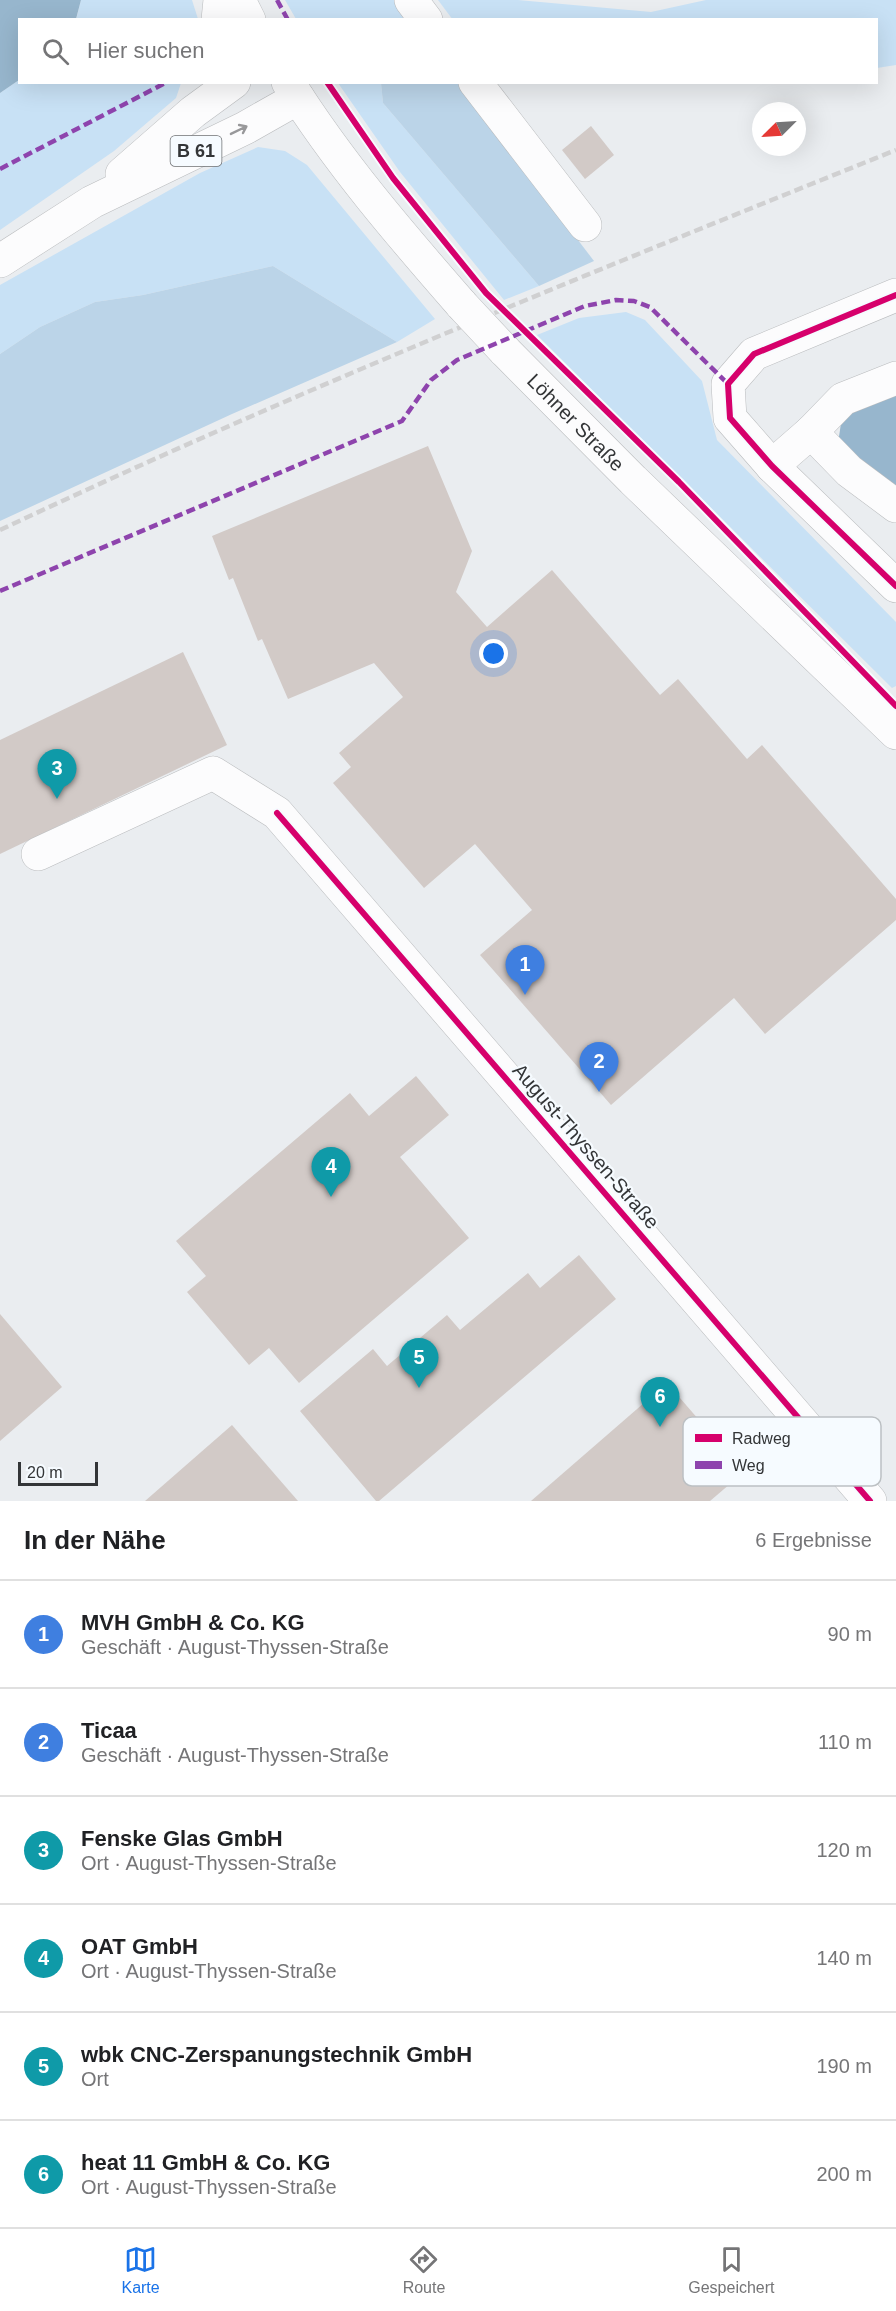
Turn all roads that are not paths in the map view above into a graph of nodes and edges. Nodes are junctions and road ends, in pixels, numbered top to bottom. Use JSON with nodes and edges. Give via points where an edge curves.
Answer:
{"nodes":[{"id":1,"x":220,"y":0,"type":"edge"},
{"id":2,"x":239,"y":0,"type":"edge"},
{"id":3,"x":411,"y":0,"type":"edge"},
{"id":4,"x":218,"y":18,"type":"edge"},
{"id":5,"x":248,"y":18,"type":"edge"},
{"id":6,"x":424,"y":18,"type":"edge"},
{"id":7,"x":229,"y":84,"type":"edge"},
{"id":8,"x":477,"y":84,"type":"edge"},
{"id":9,"x":293,"y":90,"type":"edge"},
{"id":10,"x":199,"y":97,"type":"edge"},
{"id":11,"x":92,"y":202,"type":"junction"},
{"id":12,"x":585,"y":225,"type":"dead end"},
{"id":13,"x":0,"y":261,"type":"edge"},
{"id":14,"x":896,"y":295,"type":"edge"},
{"id":15,"x":896,"y":378,"type":"edge"},
{"id":16,"x":811,"y":432,"type":"junction"},
{"id":17,"x":772,"y":466,"type":"junction"},
{"id":18,"x":896,"y":506,"type":"edge"},
{"id":19,"x":896,"y":586,"type":"edge"},
{"id":20,"x":896,"y":732,"type":"edge"},
{"id":21,"x":38,"y":854,"type":"dead end"},
{"id":22,"x":798,"y":1417,"type":"edge"},
{"id":23,"x":857,"y":1486,"type":"edge"},
{"id":24,"x":870,"y":1501,"type":"edge"}],
"edges":[{"from":1,"to":4,"type":"street"},
{"from":2,"to":5,"type":"street"},
{"from":3,"to":6,"type":"street"},
{"from":7,"to":10,"type":"street","number":"B 61"},
{"from":8,"to":12,"type":"street"},
{"from":11,"to":9,"type":"street","number":"B 61","one_way":true,"via":[[245,128]]},
{"from":9,"to":20,"type":"street","name":"Löhner Straße","number":"B 61","bridge":true,"via":[[390,222],[504,350],[633,480]]},
{"from":10,"to":11,"type":"street","number":"B 61"},
{"from":11,"to":13,"type":"street","number":"B 61"},
{"from":14,"to":17,"type":"street","via":[[754,354],[728,384],[730,418]]},
{"from":15,"to":16,"type":"street","via":[[843,399]]},
{"from":16,"to":17,"type":"street"},
{"from":16,"to":18,"type":"street","via":[[849,471]]},
{"from":17,"to":19,"type":"street"},
{"from":21,"to":22,"type":"street","name":"August-Thyssen-Straße","via":[[213,773],[277,813]]},
{"from":23,"to":24,"type":"street","name":"August-Thyssen-Straße"}]}
